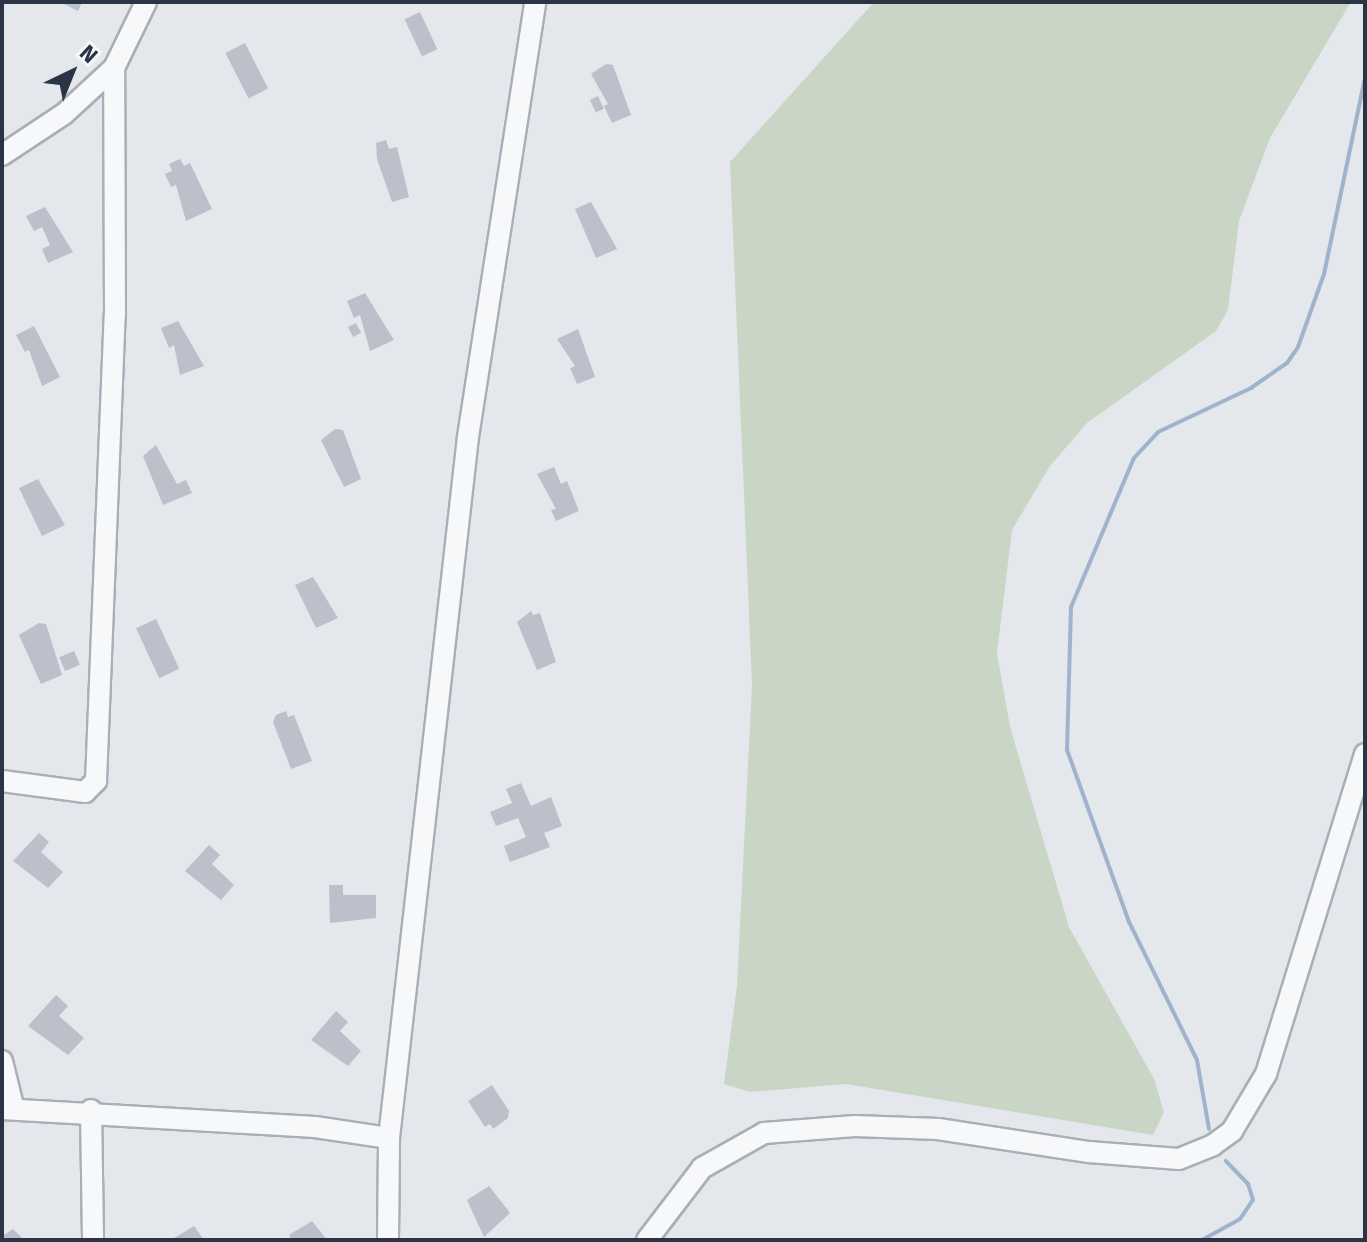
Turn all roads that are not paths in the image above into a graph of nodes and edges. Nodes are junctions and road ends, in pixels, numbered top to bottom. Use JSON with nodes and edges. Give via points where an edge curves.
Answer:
{"nodes":[{"id":1,"x":146,"y":2,"type":"edge"},
{"id":2,"x":535,"y":2,"type":"edge"},
{"id":3,"x":114,"y":68,"type":"junction"},
{"id":4,"x":2,"y":155,"type":"edge"},
{"id":5,"x":1365,"y":754,"type":"edge"},
{"id":6,"x":2,"y":781,"type":"edge"},
{"id":7,"x":2,"y":1061,"type":"edge"},
{"id":8,"x":7,"y":1108,"type":"edge"},
{"id":9,"x":91,"y":1110,"type":"junction"},
{"id":10,"x":389,"y":1138,"type":"junction"},
{"id":11,"x":93,"y":1240,"type":"edge"},
{"id":12,"x":388,"y":1240,"type":"edge"},
{"id":13,"x":647,"y":1240,"type":"edge"}],
"edges":[{"from":1,"to":3,"type":"street"},
{"from":2,"to":10,"type":"street","via":[[468,437]]},
{"from":3,"to":4,"type":"street","via":[[64,114]]},
{"from":3,"to":6,"type":"street","via":[[115,314],[96,781],[85,792]]},
{"from":5,"to":13,"type":"street","via":[[1266,1074],[1232,1131],[1213,1145],[1179,1159],[1089,1152],[938,1129],[855,1126],[764,1133],[702,1168]]},
{"from":7,"to":8,"type":"street"},
{"from":8,"to":9,"type":"street"},
{"from":9,"to":10,"type":"street","via":[[315,1127]]},
{"from":9,"to":11,"type":"street"},
{"from":10,"to":12,"type":"street"}]}
